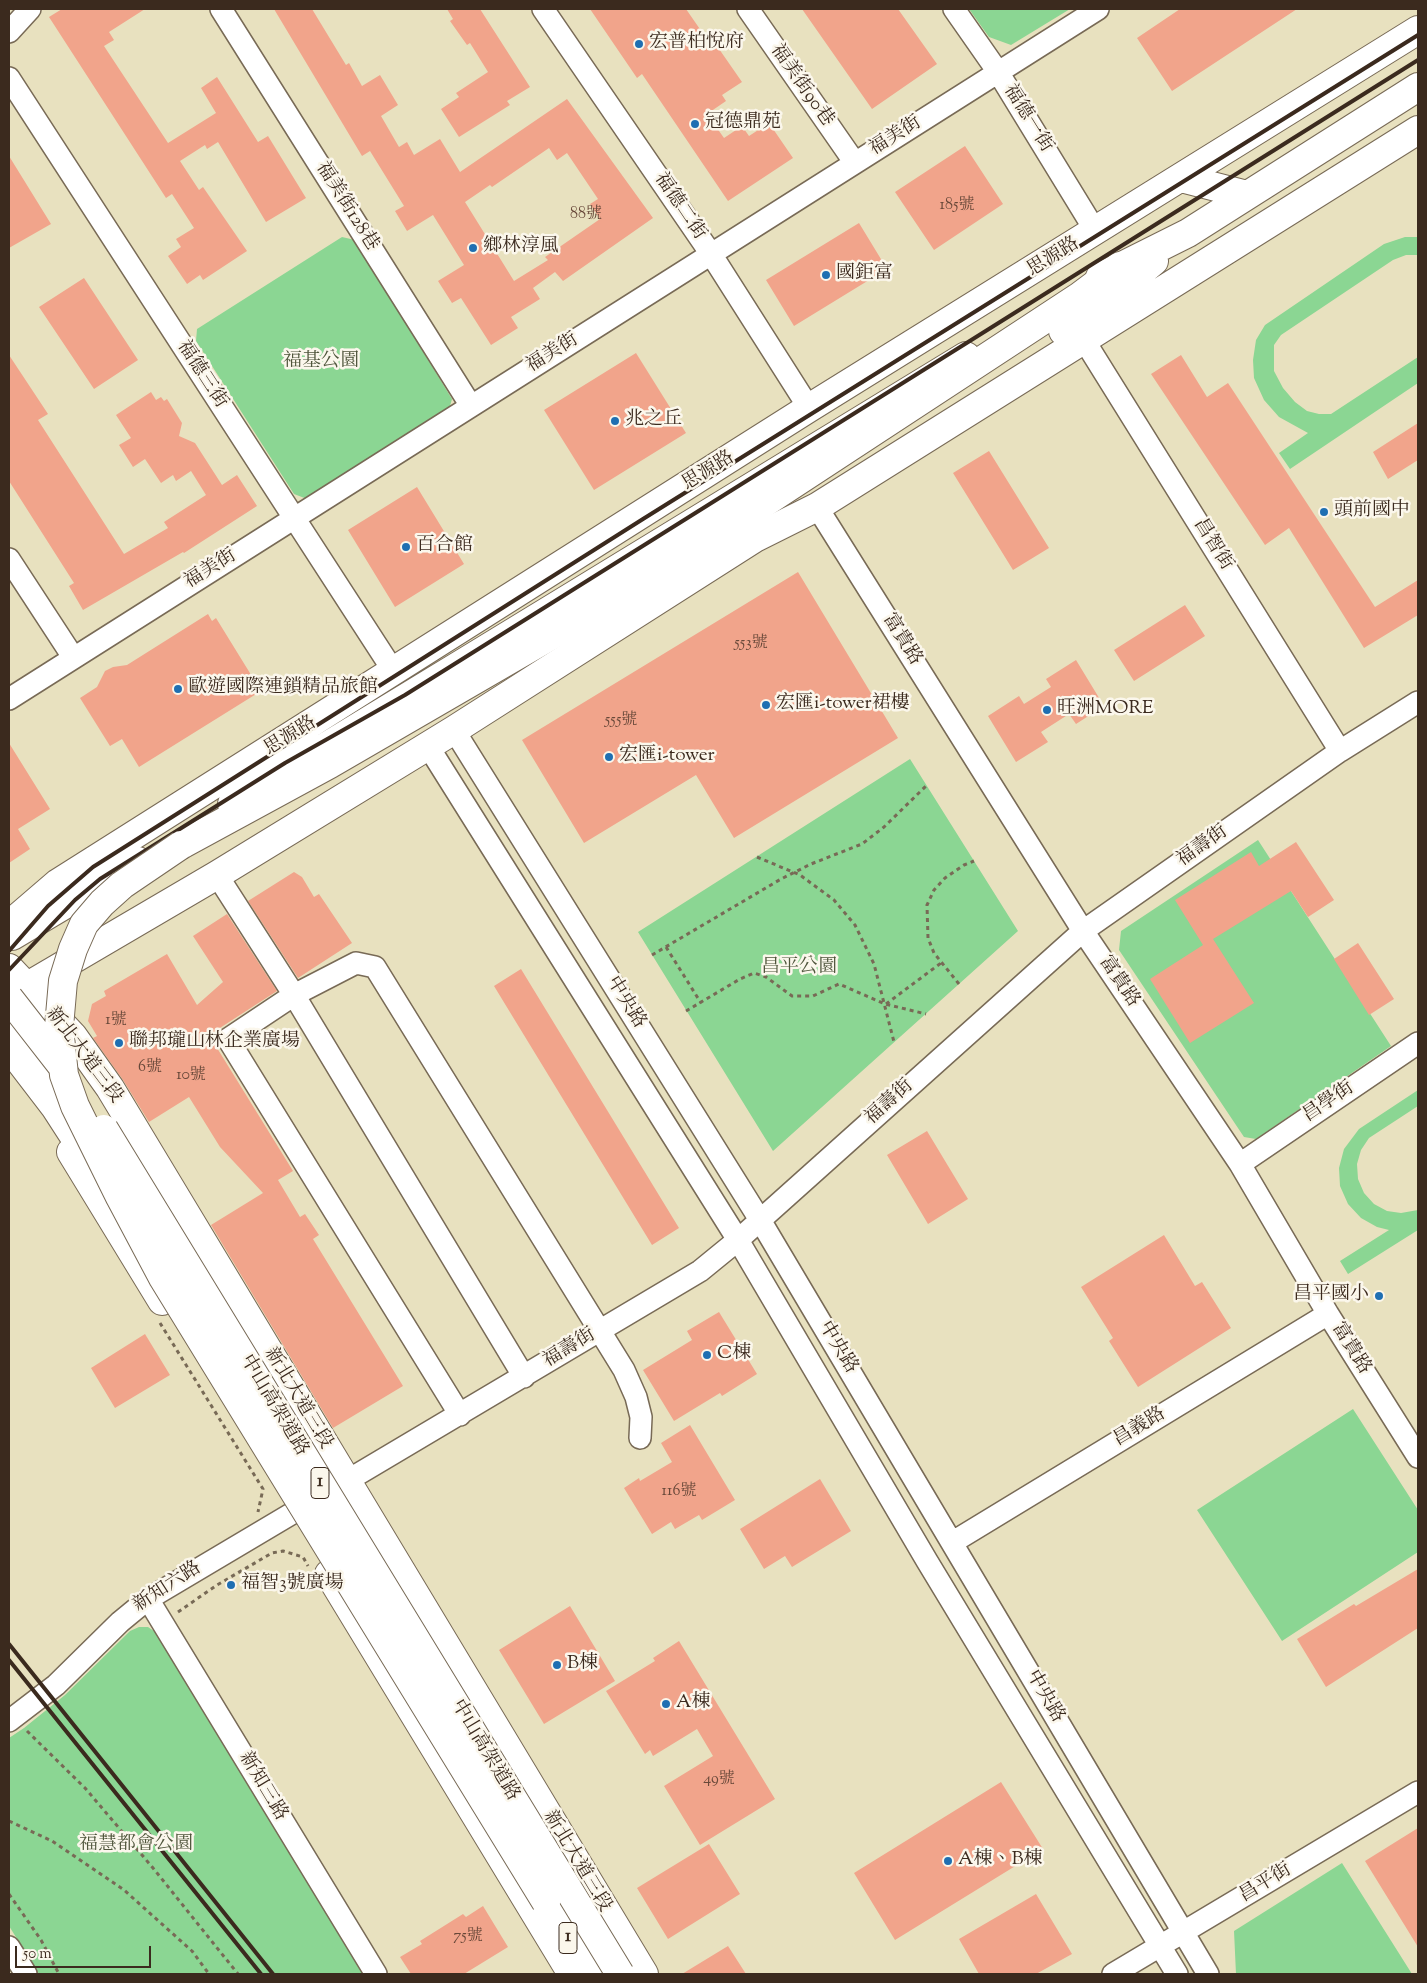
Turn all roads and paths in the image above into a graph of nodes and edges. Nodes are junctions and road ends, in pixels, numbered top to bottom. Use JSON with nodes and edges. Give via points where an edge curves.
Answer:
{"nodes":[{"id":1,"x":30,"y":9,"type":"edge"},
{"id":2,"x":221,"y":9,"type":"edge"},
{"id":3,"x":543,"y":9,"type":"edge"},
{"id":4,"x":748,"y":9,"type":"edge"},
{"id":5,"x":954,"y":9,"type":"edge"},
{"id":6,"x":1098,"y":9,"type":"edge"},
{"id":7,"x":1418,"y":30,"type":"edge"},
{"id":8,"x":9,"y":32,"type":"edge"},
{"id":9,"x":998,"y":72,"type":"junction"},
{"id":10,"x":9,"y":78,"type":"edge"},
{"id":11,"x":1418,"y":87,"type":"edge"},
{"id":12,"x":1418,"y":130,"type":"edge"},
{"id":13,"x":854,"y":163,"type":"junction"},
{"id":14,"x":1181,"y":178,"type":"junction"},
{"id":15,"x":1247,"y":195,"type":"junction"},
{"id":16,"x":1096,"y":232,"type":"junction"},
{"id":17,"x":1188,"y":233,"type":"junction"},
{"id":18,"x":711,"y":254,"type":"junction"},
{"id":19,"x":1120,"y":266,"type":"junction"},
{"id":20,"x":1084,"y":340,"type":"junction"},
{"id":21,"x":471,"y":406,"type":"junction"},
{"id":22,"x":809,"y":408,"type":"junction"},
{"id":23,"x":817,"y":507,"type":"junction"},
{"id":24,"x":294,"y":518,"type":"junction"},
{"id":25,"x":755,"y":538,"type":"junction"},
{"id":26,"x":9,"y":559,"type":"edge"},
{"id":27,"x":74,"y":658,"type":"junction"},
{"id":28,"x":394,"y":672,"type":"junction"},
{"id":29,"x":9,"y":699,"type":"edge"},
{"id":30,"x":1418,"y":702,"type":"edge"},
{"id":31,"x":454,"y":730,"type":"junction"},
{"id":32,"x":428,"y":746,"type":"junction"},
{"id":33,"x":1340,"y":751,"type":"junction"},
{"id":34,"x":927,"y":785,"type":"dead end"},
{"id":35,"x":757,"y":856,"type":"dead end"},
{"id":36,"x":974,"y":861,"type":"dead end"},
{"id":37,"x":217,"y":876,"type":"junction"},
{"id":38,"x":9,"y":925,"type":"edge"},
{"id":39,"x":1083,"y":930,"type":"junction"},
{"id":40,"x":9,"y":938,"type":"edge"},
{"id":41,"x":666,"y":947,"type":"junction"},
{"id":42,"x":652,"y":955,"type":"dead end"},
{"id":43,"x":941,"y":963,"type":"junction"},
{"id":44,"x":959,"y":984,"type":"dead end"},
{"id":45,"x":13,"y":987,"type":"edge"},
{"id":46,"x":294,"y":995,"type":"junction"},
{"id":47,"x":701,"y":1003,"type":"junction"},
{"id":48,"x":886,"y":1004,"type":"junction"},
{"id":49,"x":686,"y":1011,"type":"dead end"},
{"id":50,"x":926,"y":1014,"type":"dead end"},
{"id":51,"x":9,"y":1023,"type":"edge"},
{"id":52,"x":894,"y":1042,"type":"dead end"},
{"id":53,"x":1418,"y":1043,"type":"edge"},
{"id":54,"x":9,"y":1047,"type":"edge"},
{"id":55,"x":9,"y":1053,"type":"edge"},
{"id":56,"x":1240,"y":1164,"type":"junction"},
{"id":57,"x":760,"y":1220,"type":"junction"},
{"id":58,"x":738,"y":1240,"type":"junction"},
{"id":59,"x":163,"y":1278,"type":"junction"},
{"id":60,"x":1328,"y":1314,"type":"junction"},
{"id":61,"x":160,"y":1322,"type":"dead end"},
{"id":62,"x":599,"y":1332,"type":"junction"},
{"id":63,"x":524,"y":1377,"type":"junction"},
{"id":64,"x":460,"y":1415,"type":"junction"},
{"id":65,"x":640,"y":1438,"type":"dead end"},
{"id":66,"x":1418,"y":1457,"type":"edge"},
{"id":67,"x":346,"y":1481,"type":"junction"},
{"id":68,"x":316,"y":1498,"type":"junction"},
{"id":69,"x":291,"y":1512,"type":"junction"},
{"id":70,"x":253,"y":1517,"type":"dead end"},
{"id":71,"x":953,"y":1542,"type":"junction"},
{"id":72,"x":303,"y":1557,"type":"dead end"},
{"id":73,"x":148,"y":1599,"type":"junction"},
{"id":74,"x":172,"y":1615,"type":"dead end"},
{"id":75,"x":11,"y":1720,"type":"edge"},
{"id":76,"x":1418,"y":1792,"type":"edge"},
{"id":77,"x":9,"y":1821,"type":"edge"},
{"id":78,"x":9,"y":1894,"type":"edge"},
{"id":79,"x":1183,"y":1934,"type":"junction"},
{"id":80,"x":1160,"y":1946,"type":"junction"},
{"id":81,"x":9,"y":1947,"type":"edge"},
{"id":82,"x":26,"y":1974,"type":"edge"},
{"id":83,"x":60,"y":1974,"type":"edge"},
{"id":84,"x":209,"y":1974,"type":"edge"},
{"id":85,"x":238,"y":1974,"type":"edge"},
{"id":86,"x":376,"y":1974,"type":"edge"},
{"id":87,"x":572,"y":1974,"type":"edge"},
{"id":88,"x":590,"y":1974,"type":"edge"},
{"id":89,"x":606,"y":1974,"type":"edge"},
{"id":90,"x":620,"y":1974,"type":"edge"},
{"id":91,"x":644,"y":1974,"type":"edge"},
{"id":92,"x":1114,"y":1974,"type":"edge"},
{"id":93,"x":1177,"y":1974,"type":"edge"},
{"id":94,"x":1208,"y":1974,"type":"edge"}],
"edges":[{"from":1,"to":8,"type":"street"},
{"from":2,"to":21,"type":"street","name":"福美街128巷"},
{"from":3,"to":18,"type":"street","name":"福德二街"},
{"from":4,"to":13,"type":"street","name":"福美街90巷"},
{"from":5,"to":9,"type":"street","name":"福德一街"},
{"from":6,"to":9,"type":"street","name":"福美街"},
{"from":7,"to":14,"type":"main road","name":"思源路"},
{"from":9,"to":13,"type":"street","name":"福美街"},
{"from":9,"to":16,"type":"street","name":"福德一街"},
{"from":10,"to":24,"type":"street","name":"福德三街"},
{"from":11,"to":15,"type":"main road","name":"思源路"},
{"from":12,"to":20,"type":"main road","name":"思源路"},
{"from":13,"to":18,"type":"street","name":"福美街"},
{"from":14,"to":15,"type":"main road"},
{"from":14,"to":16,"type":"main road","name":"思源路"},
{"from":15,"to":17,"type":"main road","name":"思源路"},
{"from":16,"to":22,"type":"main road","name":"思源路"},
{"from":17,"to":19,"type":"main road","name":"思源路"},
{"from":17,"to":25,"type":"main road","name":"思源路","via":[[1092,313],[814,489]]},
{"from":18,"to":21,"type":"street","name":"福美街"},
{"from":18,"to":22,"type":"street","name":"福德二街"},
{"from":19,"to":40,"type":"main road","name":"思源路","via":[[1076,288]]},
{"from":19,"to":59,"type":"main road","bridge":true,"via":[[1039,323],[734,523],[617,596],[330,764],[181,845],[122,885],[102,903],[84,924],[63,981],[59,1027],[64,1075],[75,1106]]},
{"from":20,"to":23,"type":"main road","name":"思源路"},
{"from":20,"to":33,"type":"street","name":"昌智街"},
{"from":21,"to":24,"type":"street","name":"福美街"},
{"from":22,"to":28,"type":"main road","name":"思源路"},
{"from":23,"to":25,"type":"main road","name":"思源路"},
{"from":23,"to":39,"type":"street","name":"富貴路"},
{"from":24,"to":27,"type":"street","name":"福美街"},
{"from":24,"to":28,"type":"street","name":"福德三街"},
{"from":25,"to":31,"type":"main road","name":"思源路"},
{"from":26,"to":27,"type":"street"},
{"from":27,"to":29,"type":"street","name":"福美街"},
{"from":28,"to":38,"type":"main road","name":"思源路","via":[[58,883]]},
{"from":30,"to":33,"type":"street","name":"福壽街"},
{"from":31,"to":32,"type":"main road","name":"思源路"},
{"from":31,"to":57,"type":"street","name":"中央路"},
{"from":32,"to":37,"type":"main road","name":"思源路"},
{"from":32,"to":58,"type":"street","name":"中央路"},
{"from":33,"to":39,"type":"street","name":"福壽街"},
{"from":34,"to":41,"type":"path","via":[[862,844],[781,879]]},
{"from":35,"to":48,"type":"path","via":[[800,875],[844,911],[866,944]]},
{"from":36,"to":43,"type":"path","via":[[945,878],[934,890],[928,905],[928,938]]},
{"from":37,"to":45,"type":"main road","name":"思源路","via":[[99,946]]},
{"from":37,"to":46,"type":"street"},
{"from":39,"to":56,"type":"street","name":"富貴路"},
{"from":39,"to":57,"type":"street","name":"福壽街"},
{"from":41,"to":42,"type":"path"},
{"from":41,"to":47,"type":"path"},
{"from":43,"to":44,"type":"path"},
{"from":43,"to":48,"type":"path"},
{"from":45,"to":67,"type":"main road","name":"新北大道三段","number":"1","via":[[73,1036],[110,1088]]},
{"from":45,"to":90,"type":"main road","name":"中山高架道路","number":"1","bridge":true,"via":[[51,1051],[92,1109]]},
{"from":46,"to":62,"type":"street","via":[[356,963],[375,967]]},
{"from":46,"to":63,"type":"street"},
{"from":46,"to":64,"type":"street","via":[[228,1039]]},
{"from":47,"to":48,"type":"path","via":[[754,973],[766,976],[792,996],[813,996],[839,984]]},
{"from":47,"to":49,"type":"path"},
{"from":48,"to":50,"type":"path"},
{"from":48,"to":52,"type":"path"},
{"from":51,"to":68,"type":"main road","name":"新北大道三段","number":"1","via":[[66,1098]]},
{"from":53,"to":56,"type":"street","name":"昌學街"},
{"from":54,"to":59,"type":"main road","name":"中山高架道路","number":"1","bridge":true,"via":[[55,1106]]},
{"from":55,"to":69,"type":"main road","number":"1"},
{"from":56,"to":60,"type":"street","name":"富貴路"},
{"from":57,"to":58,"type":"street","name":"福壽街"},
{"from":57,"to":71,"type":"street","name":"中央路"},
{"from":58,"to":62,"type":"street","name":"福壽街","via":[[700,1271]]},
{"from":58,"to":80,"type":"street","name":"中央路"},
{"from":59,"to":88,"type":"main road","name":"中山高架道路","number":"1","bridge":true},
{"from":60,"to":66,"type":"street","name":"富貴路"},
{"from":60,"to":71,"type":"street","name":"昌義路"},
{"from":61,"to":70,"type":"path","via":[[262,1489],[259,1510]]},
{"from":62,"to":63,"type":"street","name":"福壽街"},
{"from":62,"to":65,"type":"street","via":[[624,1370],[636,1397],[641,1417]]},
{"from":63,"to":64,"type":"street","name":"福壽街"},
{"from":64,"to":67,"type":"street","name":"福壽街"},
{"from":67,"to":68,"type":"street","name":"新知六路"},
{"from":67,"to":91,"type":"main road","name":"新北大道三段","number":"1"},
{"from":68,"to":69,"type":"street","name":"新知六路"},
{"from":68,"to":89,"type":"main road","name":"新北大道三段","number":"1"},
{"from":69,"to":73,"type":"street","name":"新知六路"},
{"from":69,"to":87,"type":"main road","number":"1"},
{"from":71,"to":79,"type":"street","name":"中央路"},
{"from":72,"to":74,"type":"path","via":[[283,1551],[272,1553]]},
{"from":73,"to":75,"type":"street","name":"新知六路","via":[[56,1685]]},
{"from":73,"to":86,"type":"street","name":"新知三路"},
{"from":75,"to":85,"type":"path","via":[[85,1788]]},
{"from":76,"to":79,"type":"street","name":"昌平街"},
{"from":77,"to":84,"type":"path","via":[[52,1841],[124,1890],[192,1951]]},
{"from":78,"to":83,"type":"path"},
{"from":79,"to":80,"type":"street","name":"昌平街"},
{"from":79,"to":94,"type":"street","name":"中央路"},
{"from":80,"to":92,"type":"street","name":"昌平街"},
{"from":80,"to":93,"type":"street","name":"中央路"},
{"from":81,"to":82,"type":"street"}]}
